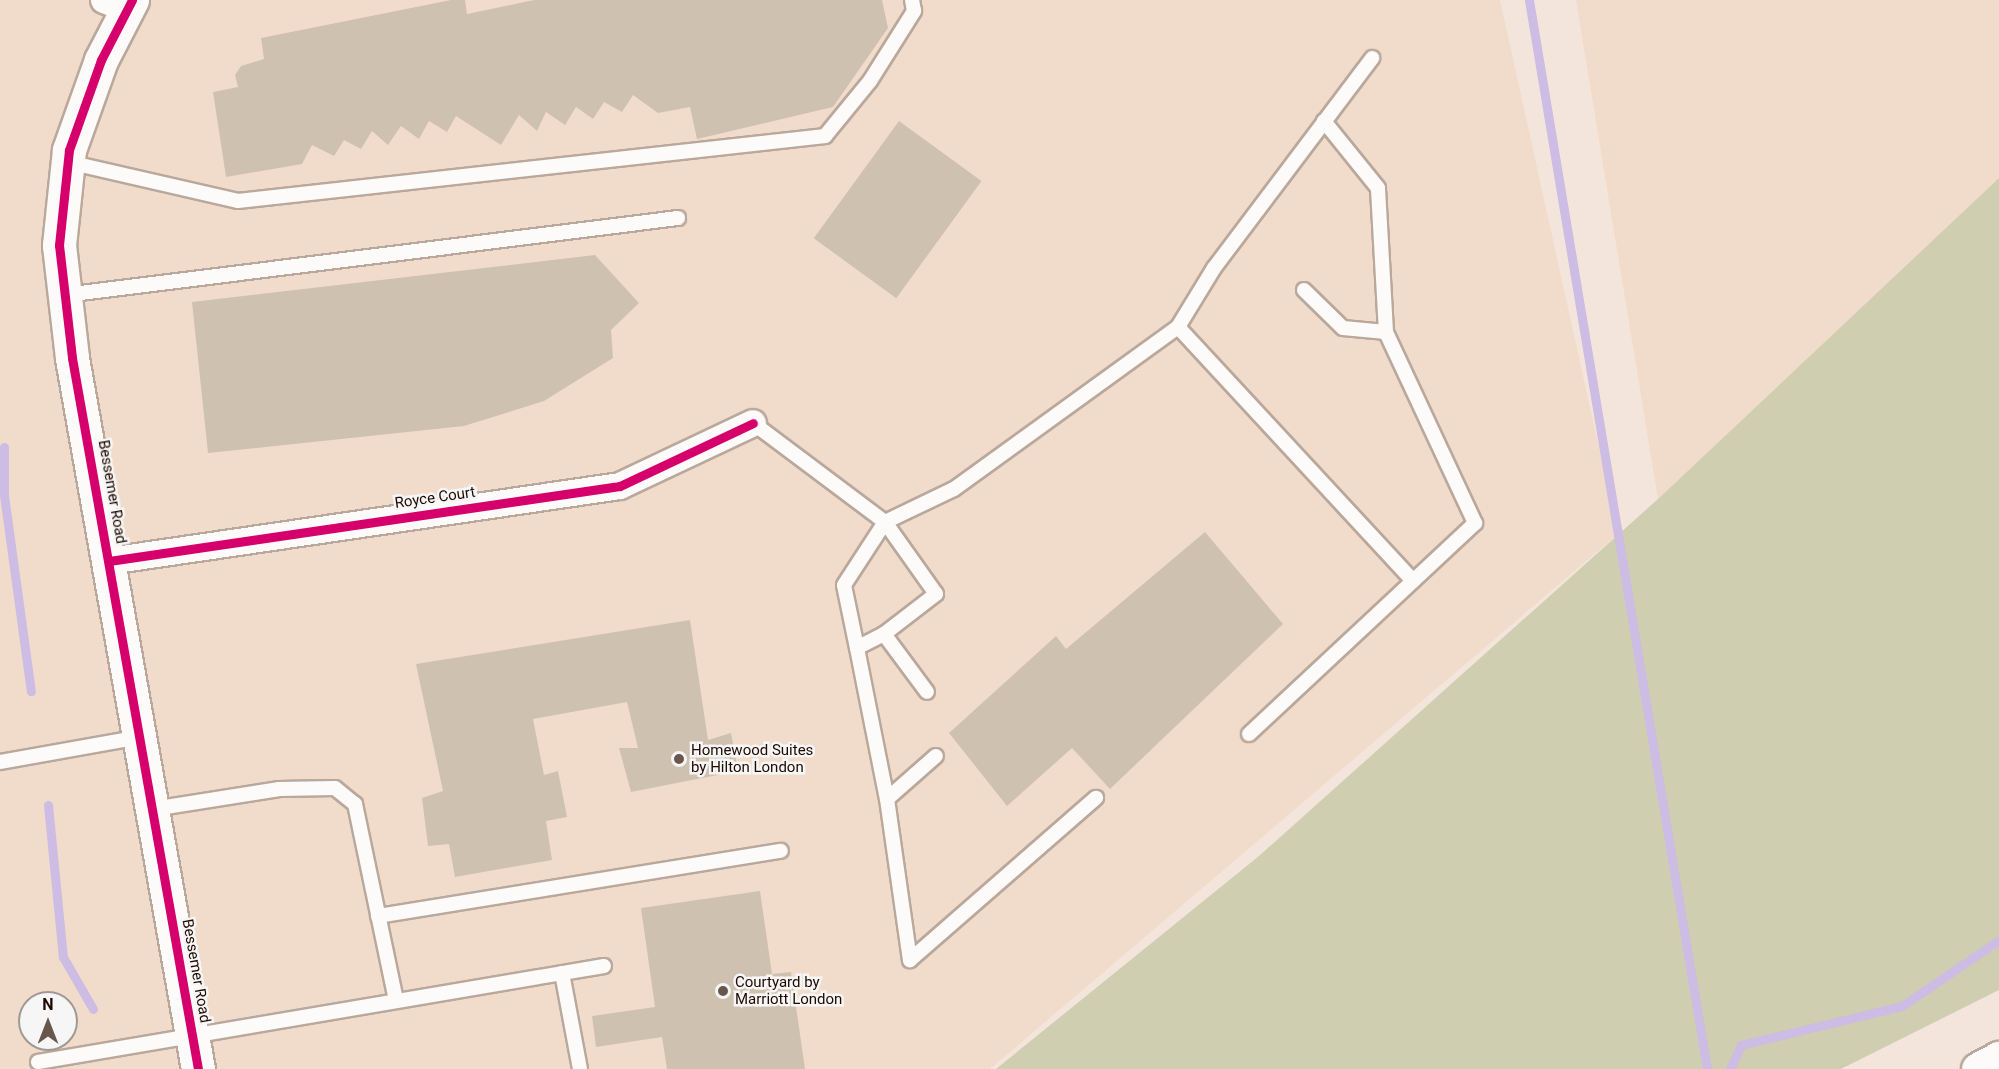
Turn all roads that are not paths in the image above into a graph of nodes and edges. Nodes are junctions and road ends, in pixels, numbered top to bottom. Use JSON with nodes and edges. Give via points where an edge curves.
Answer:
{"nodes":[{"id":1,"x":912,"y":0,"type":"edge"},
{"id":2,"x":121,"y":3,"type":"edge"},
{"id":3,"x":1372,"y":58,"type":"dead end"},
{"id":4,"x":1324,"y":121,"type":"junction"},
{"id":5,"x":68,"y":162,"type":"junction"},
{"id":6,"x":678,"y":218,"type":"dead end"},
{"id":7,"x":1304,"y":290,"type":"dead end"},
{"id":8,"x":64,"y":295,"type":"junction"},
{"id":9,"x":1178,"y":327,"type":"junction"},
{"id":10,"x":1386,"y":332,"type":"junction"},
{"id":11,"x":753,"y":423,"type":"joint"},
{"id":12,"x":885,"y":522,"type":"junction"},
{"id":13,"x":109,"y":561,"type":"junction"},
{"id":14,"x":1413,"y":581,"type":"junction"},
{"id":15,"x":884,"y":634,"type":"junction"},
{"id":16,"x":857,"y":648,"type":"junction"},
{"id":17,"x":927,"y":692,"type":"dead end"},
{"id":18,"x":1249,"y":734,"type":"dead end"},
{"id":19,"x":140,"y":737,"type":"junction"},
{"id":20,"x":936,"y":756,"type":"dead end"},
{"id":21,"x":0,"y":762,"type":"edge"},
{"id":22,"x":1096,"y":798,"type":"dead end"},
{"id":23,"x":887,"y":799,"type":"junction"},
{"id":24,"x":153,"y":809,"type":"junction"},
{"id":25,"x":781,"y":851,"type":"dead end"},
{"id":26,"x":378,"y":916,"type":"junction"},
{"id":27,"x":604,"y":966,"type":"dead end"},
{"id":28,"x":561,"y":973,"type":"junction"},
{"id":29,"x":396,"y":1001,"type":"junction"},
{"id":30,"x":192,"y":1037,"type":"junction"},
{"id":31,"x":1999,"y":1058,"type":"edge"},
{"id":32,"x":38,"y":1062,"type":"dead end"},
{"id":33,"x":198,"y":1069,"type":"edge"},
{"id":34,"x":580,"y":1069,"type":"edge"},
{"id":35,"x":1978,"y":1069,"type":"edge"}],
"edges":[{"from":1,"to":5,"type":"lane","via":[[914,11],[870,81],[825,136],[238,201]]},
{"from":2,"to":5,"type":"main road","name":"Bessemer Road"},
{"from":3,"to":4,"type":"lane"},
{"from":4,"to":9,"type":"lane","via":[[1214,268]]},
{"from":4,"to":10,"type":"lane","via":[[1378,188]]},
{"from":5,"to":8,"type":"main road","name":"Bessemer Road","via":[[59,245]]},
{"from":6,"to":8,"type":"lane"},
{"from":7,"to":10,"type":"lane","via":[[1343,328]]},
{"from":8,"to":13,"type":"main road","name":"Bessemer Road"},
{"from":9,"to":12,"type":"lane","via":[[954,489]]},
{"from":9,"to":14,"type":"lane"},
{"from":10,"to":14,"type":"lane","via":[[1475,523]]},
{"from":11,"to":12,"type":"lane"},
{"from":11,"to":13,"type":"street","name":"Royce Court","via":[[620,486]]},
{"from":12,"to":15,"type":"lane","via":[[936,594]]},
{"from":12,"to":16,"type":"lane","via":[[844,585]]},
{"from":13,"to":19,"type":"main road","name":"Bessemer Road"},
{"from":14,"to":18,"type":"lane"},
{"from":15,"to":16,"type":"lane"},
{"from":15,"to":17,"type":"lane"},
{"from":16,"to":23,"type":"lane"},
{"from":19,"to":21,"type":"lane"},
{"from":19,"to":24,"type":"main road","name":"Bessemer Road"},
{"from":20,"to":23,"type":"lane"},
{"from":22,"to":23,"type":"lane","via":[[910,960]]},
{"from":24,"to":26,"type":"lane","via":[[279,789],[335,788],[355,804]]},
{"from":24,"to":30,"type":"main road","name":"Bessemer Road"},
{"from":25,"to":26,"type":"lane"},
{"from":26,"to":29,"type":"lane"},
{"from":27,"to":28,"type":"lane"},
{"from":28,"to":29,"type":"lane"},
{"from":28,"to":34,"type":"lane"},
{"from":29,"to":30,"type":"lane"},
{"from":30,"to":32,"type":"lane"},
{"from":30,"to":33,"type":"main road","name":"Bessemer Road"},
{"from":31,"to":35,"type":"main road"}]}
